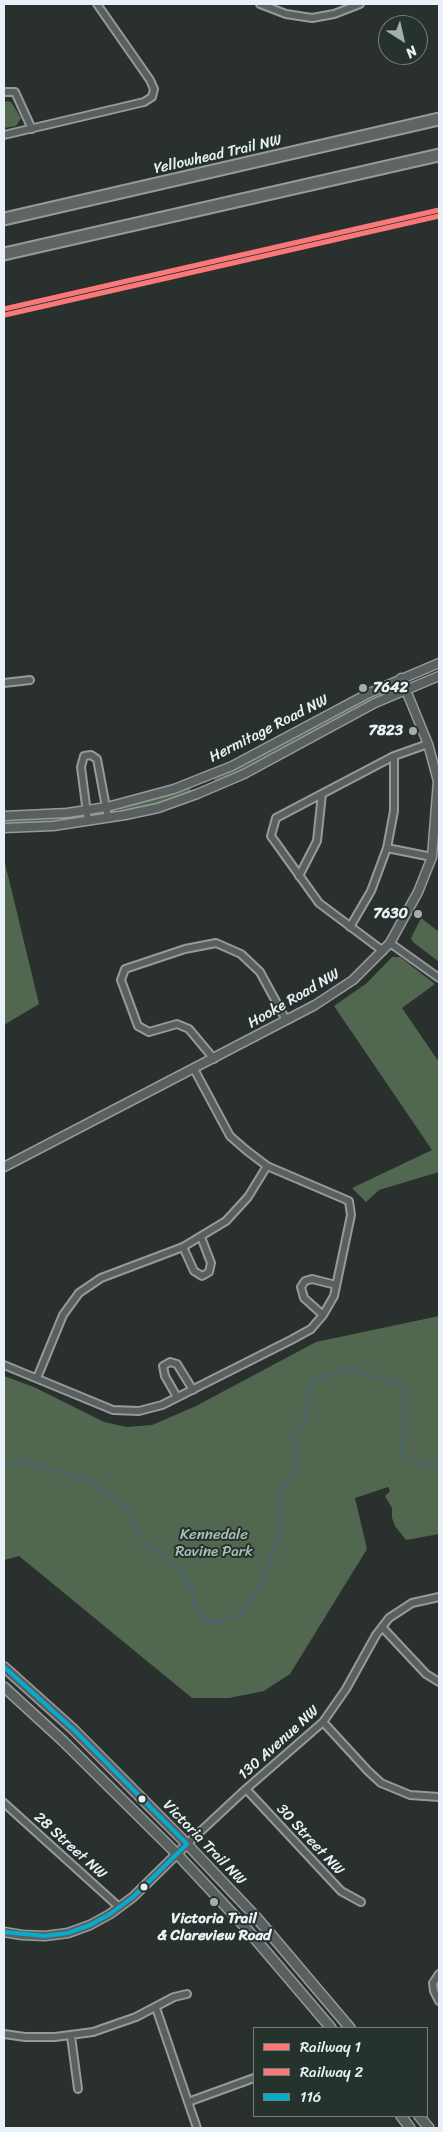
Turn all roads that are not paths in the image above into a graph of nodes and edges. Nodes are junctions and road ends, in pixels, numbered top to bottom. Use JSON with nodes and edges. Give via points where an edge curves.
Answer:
{"nodes":[{"id":1,"x":97,"y":4,"type":"edge"},
{"id":2,"x":260,"y":4,"type":"edge"},
{"id":3,"x":360,"y":4,"type":"edge"},
{"id":4,"x":4,"y":92,"type":"edge"},
{"id":5,"x":439,"y":119,"type":"edge"},
{"id":6,"x":32,"y":129,"type":"junction"},
{"id":7,"x":4,"y":135,"type":"edge"},
{"id":8,"x":439,"y":155,"type":"edge"},
{"id":9,"x":4,"y":219,"type":"edge"},
{"id":10,"x":4,"y":254,"type":"edge"},
{"id":11,"x":439,"y":663,"type":"edge"},
{"id":12,"x":439,"y":676,"type":"edge"},
{"id":13,"x":401,"y":678,"type":"junction"},
{"id":14,"x":30,"y":680,"type":"dead end"},
{"id":15,"x":4,"y":683,"type":"edge"},
{"id":16,"x":406,"y":689,"type":"junction"},
{"id":17,"x":428,"y":744,"type":"junction"},
{"id":18,"x":394,"y":756,"type":"junction"},
{"id":19,"x":322,"y":794,"type":"junction"},
{"id":20,"x":107,"y":807,"type":"junction"},
{"id":21,"x":88,"y":810,"type":"junction"},
{"id":22,"x":4,"y":816,"type":"edge"},
{"id":23,"x":108,"y":818,"type":"junction"},
{"id":24,"x":88,"y":820,"type":"junction"},
{"id":25,"x":4,"y":828,"type":"edge"},
{"id":26,"x":387,"y":848,"type":"junction"},
{"id":27,"x":432,"y":857,"type":"junction"},
{"id":28,"x":299,"y":876,"type":"junction"},
{"id":29,"x":350,"y":928,"type":"junction"},
{"id":30,"x":390,"y":943,"type":"junction"},
{"id":31,"x":383,"y":951,"type":"junction"},
{"id":32,"x":439,"y":978,"type":"edge"},
{"id":33,"x":286,"y":1020,"type":"junction"},
{"id":34,"x":214,"y":1058,"type":"junction"},
{"id":35,"x":194,"y":1069,"type":"junction"},
{"id":36,"x":267,"y":1166,"type":"junction"},
{"id":37,"x":4,"y":1167,"type":"edge"},
{"id":38,"x":201,"y":1237,"type":"junction"},
{"id":39,"x":183,"y":1247,"type":"junction"},
{"id":40,"x":336,"y":1285,"type":"junction"},
{"id":41,"x":323,"y":1315,"type":"junction"},
{"id":42,"x":4,"y":1365,"type":"edge"},
{"id":43,"x":37,"y":1378,"type":"junction"},
{"id":44,"x":193,"y":1390,"type":"junction"},
{"id":45,"x":177,"y":1397,"type":"junction"},
{"id":46,"x":439,"y":1597,"type":"edge"},
{"id":47,"x":382,"y":1627,"type":"junction"},
{"id":48,"x":4,"y":1667,"type":"edge"},
{"id":49,"x":439,"y":1682,"type":"edge"},
{"id":50,"x":4,"y":1687,"type":"edge"},
{"id":51,"x":323,"y":1722,"type":"junction"},
{"id":52,"x":246,"y":1788,"type":"junction"},
{"id":53,"x":439,"y":1797,"type":"edge"},
{"id":54,"x":4,"y":1803,"type":"edge"},
{"id":55,"x":187,"y":1844,"type":"junction"},
{"id":56,"x":177,"y":1854,"type":"junction"},
{"id":57,"x":361,"y":1902,"type":"dead end"},
{"id":58,"x":119,"y":1907,"type":"junction"},
{"id":59,"x":4,"y":1932,"type":"edge"},
{"id":60,"x":439,"y":1974,"type":"edge"},
{"id":61,"x":187,"y":1994,"type":"dead end"},
{"id":62,"x":439,"y":2001,"type":"edge"},
{"id":63,"x":156,"y":2008,"type":"junction"},
{"id":64,"x":330,"y":2027,"type":"edge"},
{"id":65,"x":349,"y":2027,"type":"edge"},
{"id":66,"x":4,"y":2034,"type":"edge"},
{"id":67,"x":71,"y":2036,"type":"junction"},
{"id":68,"x":253,"y":2078,"type":"edge"},
{"id":69,"x":78,"y":2089,"type":"dead end"},
{"id":70,"x":188,"y":2102,"type":"junction"},
{"id":71,"x":402,"y":2117,"type":"edge"},
{"id":72,"x":420,"y":2117,"type":"edge"},
{"id":73,"x":197,"y":2128,"type":"edge"},
{"id":74,"x":410,"y":2128,"type":"edge"},
{"id":75,"x":429,"y":2128,"type":"edge"}],
"edges":[{"from":1,"to":6,"type":"street","via":[[150,80],[154,89],[152,97],[144,102]]},
{"from":2,"to":3,"type":"street","via":[[286,14],[312,18]]},
{"from":4,"to":6,"type":"street","via":[[15,92]]},
{"from":5,"to":9,"type":"highway","name":"Yellowhead Trail NW"},
{"from":6,"to":7,"type":"street"},
{"from":8,"to":10,"type":"highway"},
{"from":11,"to":13,"type":"street","name":"Hermitage Road NW"},
{"from":12,"to":16,"type":"street","name":"Hermitage Road NW"},
{"from":13,"to":16,"type":"street","name":"Hooke Road NW"},
{"from":13,"to":20,"type":"street","name":"Hermitage Road NW","via":[[216,773],[174,789]]},
{"from":14,"to":15,"type":"street"},
{"from":16,"to":17,"type":"street","name":"Hooke Road NW"},
{"from":16,"to":23,"type":"street","name":"Hermitage Road NW","via":[[226,782],[158,808]]},
{"from":17,"to":18,"type":"street"},
{"from":17,"to":27,"type":"street","name":"Hooke Road NW","via":[[438,781]]},
{"from":18,"to":19,"type":"street"},
{"from":18,"to":26,"type":"street","via":[[394,811]]},
{"from":19,"to":28,"type":"street","via":[[317,841]]},
{"from":19,"to":28,"type":"street","via":[[276,818],[271,836]]},
{"from":20,"to":21,"type":"street","name":"Hermitage Road NW"},
{"from":20,"to":21,"type":"street","via":[[97,759],[91,755],[84,756],[82,767]]},
{"from":20,"to":23,"type":"street"},
{"from":21,"to":22,"type":"street","name":"Hermitage Road NW"},
{"from":21,"to":24,"type":"street"},
{"from":23,"to":24,"type":"street","name":"Hermitage Road NW"},
{"from":24,"to":25,"type":"street","name":"Hermitage Road NW","via":[[53,826]]},
{"from":26,"to":27,"type":"street"},
{"from":26,"to":29,"type":"street","via":[[370,891]]},
{"from":27,"to":30,"type":"street","name":"Hooke Road NW","via":[[418,892]]},
{"from":28,"to":29,"type":"street","via":[[319,903]]},
{"from":29,"to":31,"type":"street"},
{"from":30,"to":31,"type":"street","name":"Hooke Road NW"},
{"from":30,"to":32,"type":"street"},
{"from":31,"to":33,"type":"street","name":"Hooke Road NW","via":[[353,980]]},
{"from":33,"to":34,"type":"street","name":"Hooke Road NW"},
{"from":33,"to":34,"type":"street","via":[[260,972],[240,954],[216,943],[185,949],[124,969],[121,980],[138,1026],[148,1032],[177,1024],[190,1029]]},
{"from":34,"to":35,"type":"street","name":"Hooke Road NW"},
{"from":35,"to":36,"type":"street","via":[[230,1136]]},
{"from":35,"to":37,"type":"street","name":"Hooke Road NW"},
{"from":36,"to":38,"type":"street","via":[[248,1196],[226,1221]]},
{"from":36,"to":40,"type":"street","via":[[349,1201],[351,1215]]},
{"from":38,"to":39,"type":"street"},
{"from":38,"to":39,"type":"street","via":[[211,1263],[209,1272],[202,1276],[194,1271]]},
{"from":39,"to":43,"type":"street","via":[[101,1278],[79,1293],[63,1315]]},
{"from":40,"to":41,"type":"street","via":[[334,1296]]},
{"from":40,"to":41,"type":"street","via":[[312,1279],[305,1281],[301,1288],[304,1298]]},
{"from":41,"to":44,"type":"street","via":[[311,1329]]},
{"from":42,"to":43,"type":"street"},
{"from":43,"to":45,"type":"street","via":[[113,1410],[162,1406]]},
{"from":44,"to":45,"type":"street"},
{"from":44,"to":45,"type":"street","via":[[178,1364],[170,1362],[163,1366]]},
{"from":46,"to":47,"type":"street","name":"130 Avenue NW","via":[[420,1600],[403,1608]]},
{"from":47,"to":49,"type":"street","via":[[426,1674]]},
{"from":47,"to":51,"type":"street","name":"130 Avenue NW"},
{"from":48,"to":55,"type":"main road","name":"Victoria Trail NW","via":[[73,1729]]},
{"from":50,"to":56,"type":"main road","name":"Victoria Trail NW"},
{"from":51,"to":52,"type":"street","name":"130 Avenue NW"},
{"from":51,"to":53,"type":"street","via":[[381,1783],[421,1798]]},
{"from":52,"to":55,"type":"street","name":"130 Avenue NW"},
{"from":52,"to":57,"type":"street","name":"30 Street NW","via":[[341,1891]]},
{"from":54,"to":58,"type":"street","name":"28 Street NW"},
{"from":55,"to":56,"type":"street"},
{"from":55,"to":65,"type":"main road","name":"Victoria Trail NW","via":[[256,1917]]},
{"from":56,"to":58,"type":"street"},
{"from":56,"to":64,"type":"main road","name":"Victoria Trail NW","via":[[245,1927]]},
{"from":58,"to":59,"type":"street","via":[[90,1925],[68,1933],[34,1936]]},
{"from":60,"to":62,"type":"street","via":[[433,1983]]},
{"from":61,"to":63,"type":"street","via":[[174,1997]]},
{"from":63,"to":67,"type":"street","via":[[109,2027]]},
{"from":63,"to":70,"type":"street"},
{"from":66,"to":67,"type":"street","via":[[41,2038]]},
{"from":67,"to":69,"type":"street"},
{"from":68,"to":70,"type":"street"},
{"from":70,"to":73,"type":"street"},
{"from":71,"to":74,"type":"main road"},
{"from":72,"to":75,"type":"main road"}]}
